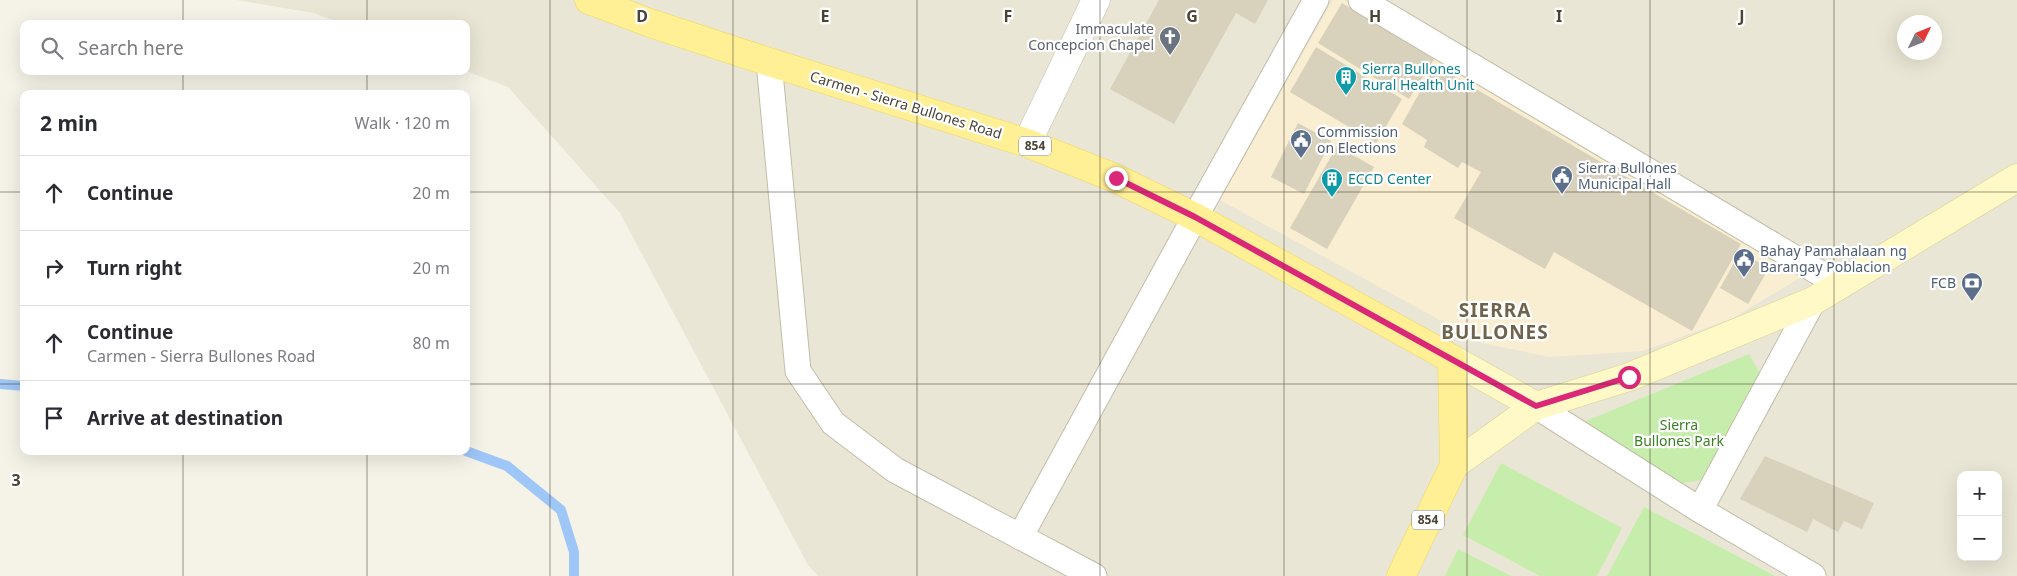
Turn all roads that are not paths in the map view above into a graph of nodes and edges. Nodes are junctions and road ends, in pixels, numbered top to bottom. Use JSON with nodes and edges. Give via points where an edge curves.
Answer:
{"nodes":[{"id":1,"x":589,"y":0,"type":"edge"},
{"id":2,"x":1096,"y":0,"type":"edge"},
{"id":3,"x":1316,"y":0,"type":"edge"},
{"id":4,"x":1361,"y":0,"type":"edge"},
{"id":5,"x":769,"y":62,"type":"junction"},
{"id":6,"x":1028,"y":143,"type":"junction"},
{"id":7,"x":2017,"y":178,"type":"edge"},
{"id":8,"x":1195,"y":217,"type":"junction"},
{"id":9,"x":1840,"y":285,"type":"junction"},
{"id":10,"x":1813,"y":301,"type":"junction"},
{"id":11,"x":1452,"y":359,"type":"junction"},
{"id":12,"x":1536,"y":406,"type":"junction"},
{"id":13,"x":1454,"y":465,"type":"junction"},
{"id":14,"x":1700,"y":510,"type":"junction"},
{"id":15,"x":1020,"y":537,"type":"junction"},
{"id":16,"x":1094,"y":576,"type":"edge"},
{"id":17,"x":1401,"y":576,"type":"edge"},
{"id":18,"x":1813,"y":576,"type":"edge"}],
"edges":[{"from":1,"to":5,"type":"main road","name":"Carmen - Sierra Bullones Road","number":"854"},
{"from":2,"to":6,"type":"street"},
{"from":3,"to":8,"type":"street"},
{"from":4,"to":9,"type":"street"},
{"from":5,"to":6,"type":"main road","name":"Carmen - Sierra Bullones Road","number":"854"},
{"from":5,"to":15,"type":"street","via":[[798,371],[833,423],[895,470]]},
{"from":6,"to":8,"type":"main road","name":"Carmen - Sierra Bullones Road","number":"854","via":[[1116,178]]},
{"from":7,"to":9,"type":"main road"},
{"from":8,"to":11,"type":"main road","name":"Carmen - Sierra Bullones Road","number":"854"},
{"from":8,"to":15,"type":"street"},
{"from":9,"to":10,"type":"main road"},
{"from":10,"to":12,"type":"main road","via":[[1629,377]]},
{"from":10,"to":14,"type":"street"},
{"from":11,"to":12,"type":"main road"},
{"from":11,"to":13,"type":"main road","number":"854"},
{"from":12,"to":13,"type":"main road"},
{"from":12,"to":14,"type":"street"},
{"from":13,"to":17,"type":"main road","number":"854"},
{"from":14,"to":18,"type":"street"},
{"from":15,"to":16,"type":"street"}]}
